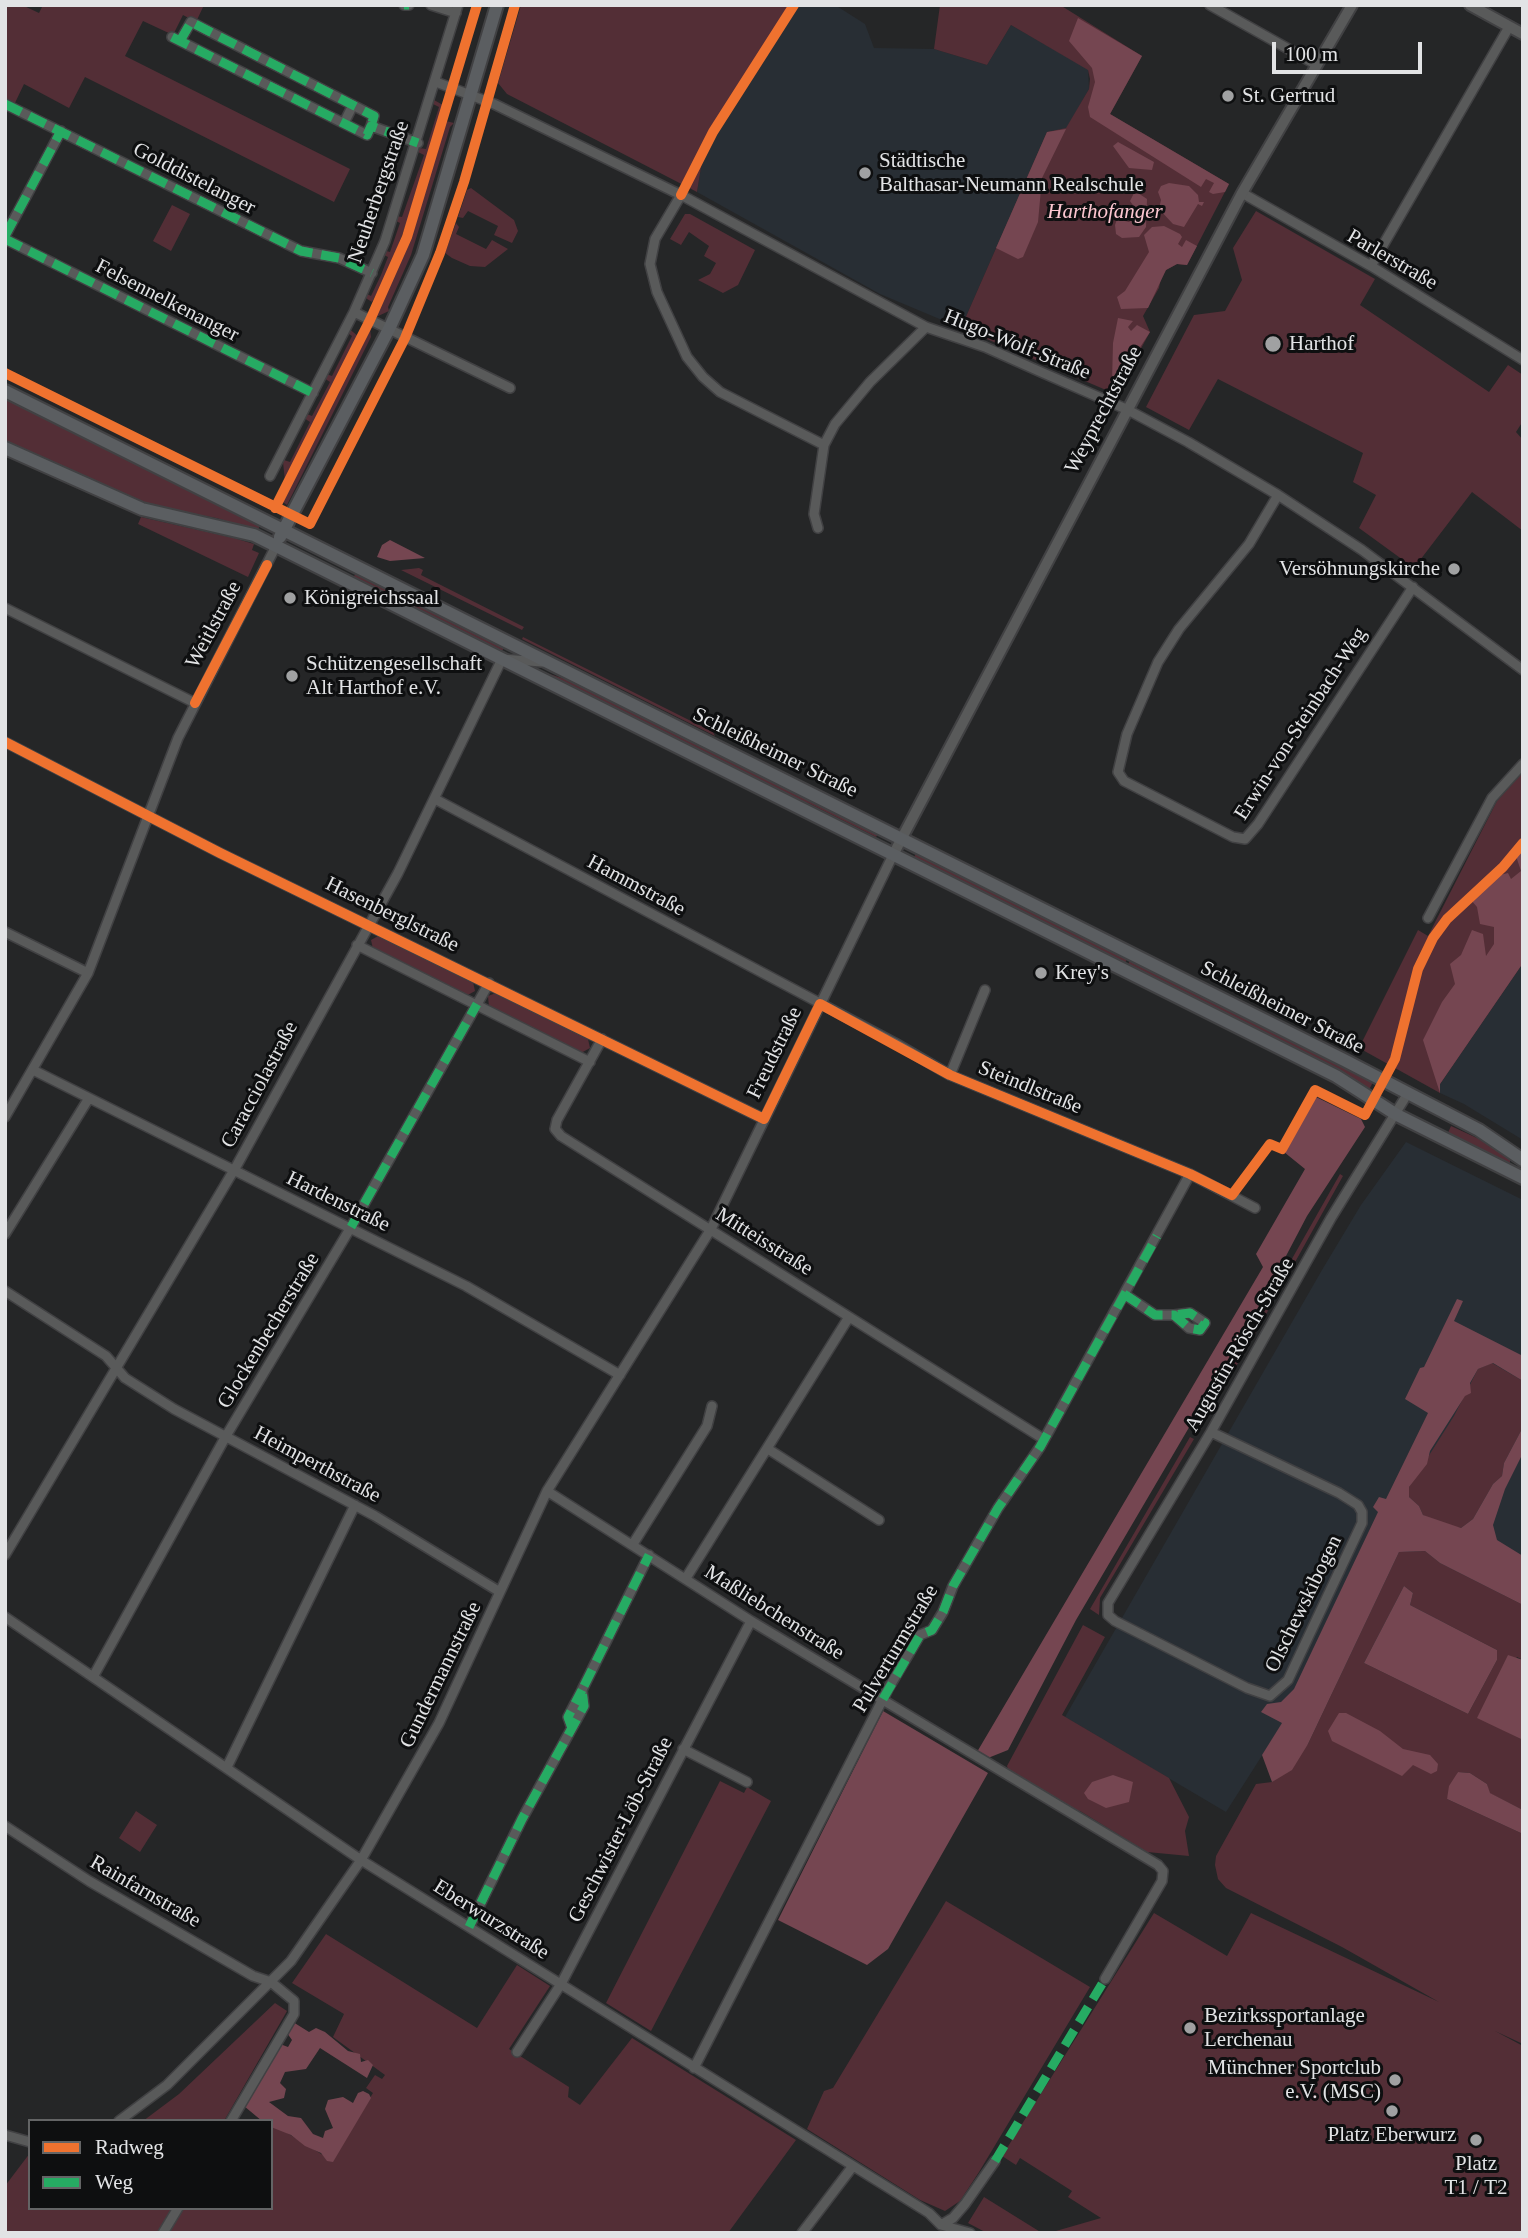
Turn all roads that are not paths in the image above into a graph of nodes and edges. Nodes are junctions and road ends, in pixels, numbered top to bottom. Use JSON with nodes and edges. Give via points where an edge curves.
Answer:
{"nodes":[{"id":1,"x":431,"y":5,"type":"edge"},
{"id":2,"x":497,"y":5,"type":"edge"},
{"id":3,"x":1210,"y":5,"type":"edge"},
{"id":4,"x":1352,"y":5,"type":"edge"},
{"id":5,"x":1474,"y":6,"type":"edge"},
{"id":6,"x":457,"y":9,"type":"edge"},
{"id":7,"x":1509,"y":26,"type":"junction"},
{"id":8,"x":1523,"y":34,"type":"edge"},
{"id":9,"x":1317,"y":65,"type":"junction"},
{"id":10,"x":436,"y":82,"type":"junction"},
{"id":11,"x":471,"y":95,"type":"junction"},
{"id":12,"x":5,"y":104,"type":"edge"},
{"id":13,"x":352,"y":105,"type":"junction"},
{"id":14,"x":344,"y":124,"type":"junction"},
{"id":15,"x":371,"y":127,"type":"junction"},
{"id":16,"x":61,"y":131,"type":"junction"},
{"id":17,"x":418,"y":143,"type":"junction"},
{"id":18,"x":1242,"y":193,"type":"junction"},
{"id":19,"x":681,"y":195,"type":"junction"},
{"id":20,"x":5,"y":238,"type":"edge"},
{"id":21,"x":1371,"y":266,"type":"junction"},
{"id":22,"x":372,"y":273,"type":"junction"},
{"id":23,"x":354,"y":312,"type":"junction"},
{"id":24,"x":926,"y":327,"type":"junction"},
{"id":25,"x":389,"y":330,"type":"junction"},
{"id":26,"x":1523,"y":360,"type":"edge"},
{"id":27,"x":510,"y":388,"type":"dead end"},
{"id":28,"x":5,"y":391,"type":"edge"},
{"id":29,"x":313,"y":393,"type":"junction"},
{"id":30,"x":1126,"y":410,"type":"junction"},
{"id":31,"x":824,"y":445,"type":"junction"},
{"id":32,"x":5,"y":447,"type":"edge"},
{"id":33,"x":270,"y":476,"type":"dead end"},
{"id":34,"x":1278,"y":495,"type":"junction"},
{"id":35,"x":818,"y":528,"type":"dead end"},
{"id":36,"x":284,"y":529,"type":"junction"},
{"id":37,"x":276,"y":546,"type":"junction"},
{"id":38,"x":360,"y":569,"type":"junction"},
{"id":39,"x":353,"y":585,"type":"junction"},
{"id":40,"x":1413,"y":587,"type":"junction"},
{"id":41,"x":5,"y":608,"type":"edge"},
{"id":42,"x":502,"y":659,"type":"junction"},
{"id":43,"x":547,"y":662,"type":"junction"},
{"id":44,"x":1523,"y":670,"type":"edge"},
{"id":45,"x":195,"y":703,"type":"junction"},
{"id":46,"x":5,"y":742,"type":"edge"},
{"id":47,"x":1523,"y":764,"type":"edge"},
{"id":48,"x":435,"y":799,"type":"junction"},
{"id":49,"x":149,"y":814,"type":"junction"},
{"id":50,"x":901,"y":837,"type":"junction"},
{"id":51,"x":893,"y":855,"type":"junction"},
{"id":52,"x":1428,"y":918,"type":"dead end"},
{"id":53,"x":369,"y":926,"type":"junction"},
{"id":54,"x":5,"y":932,"type":"edge"},
{"id":55,"x":357,"y":945,"type":"junction"},
{"id":56,"x":88,"y":973,"type":"junction"},
{"id":57,"x":489,"y":983,"type":"junction"},
{"id":58,"x":985,"y":990,"type":"dead end"},
{"id":59,"x":477,"y":1004,"type":"junction"},
{"id":60,"x":820,"y":1004,"type":"junction"},
{"id":61,"x":602,"y":1039,"type":"junction"},
{"id":62,"x":590,"y":1062,"type":"junction"},
{"id":63,"x":35,"y":1071,"type":"junction"},
{"id":64,"x":950,"y":1075,"type":"junction"},
{"id":65,"x":1408,"y":1093,"type":"junction"},
{"id":66,"x":89,"y":1098,"type":"junction"},
{"id":67,"x":1397,"y":1115,"type":"junction"},
{"id":68,"x":5,"y":1117,"type":"edge"},
{"id":69,"x":764,"y":1119,"type":"junction"},
{"id":70,"x":1523,"y":1160,"type":"edge"},
{"id":71,"x":234,"y":1171,"type":"junction"},
{"id":72,"x":1191,"y":1174,"type":"junction"},
{"id":73,"x":1523,"y":1178,"type":"edge"},
{"id":74,"x":1255,"y":1208,"type":"dead end"},
{"id":75,"x":351,"y":1227,"type":"junction"},
{"id":76,"x":711,"y":1229,"type":"junction"},
{"id":77,"x":5,"y":1234,"type":"edge"},
{"id":78,"x":6,"y":1294,"type":"edge"},
{"id":79,"x":1124,"y":1294,"type":"junction"},
{"id":80,"x":1174,"y":1315,"type":"dead end"},
{"id":81,"x":849,"y":1317,"type":"junction"},
{"id":82,"x":117,"y":1370,"type":"junction"},
{"id":83,"x":620,"y":1375,"type":"junction"},
{"id":84,"x":712,"y":1406,"type":"dead end"},
{"id":85,"x":1211,"y":1432,"type":"junction"},
{"id":86,"x":226,"y":1436,"type":"junction"},
{"id":87,"x":1042,"y":1438,"type":"junction"},
{"id":88,"x":768,"y":1449,"type":"junction"},
{"id":89,"x":547,"y":1490,"type":"junction"},
{"id":90,"x":355,"y":1505,"type":"junction"},
{"id":91,"x":879,"y":1520,"type":"dead end"},
{"id":92,"x":633,"y":1544,"type":"junction"},
{"id":93,"x":5,"y":1555,"type":"edge"},
{"id":94,"x":649,"y":1555,"type":"junction"},
{"id":95,"x":686,"y":1578,"type":"junction"},
{"id":96,"x":500,"y":1592,"type":"junction"},
{"id":97,"x":1108,"y":1615,"type":"joint"},
{"id":98,"x":5,"y":1617,"type":"edge"},
{"id":99,"x":751,"y":1620,"type":"junction"},
{"id":100,"x":93,"y":1677,"type":"junction"},
{"id":101,"x":883,"y":1699,"type":"junction"},
{"id":102,"x":683,"y":1749,"type":"junction"},
{"id":103,"x":227,"y":1767,"type":"junction"},
{"id":104,"x":747,"y":1782,"type":"dead end"},
{"id":105,"x":5,"y":1826,"type":"edge"},
{"id":106,"x":361,"y":1860,"type":"junction"},
{"id":107,"x":469,"y":1927,"type":"junction"},
{"id":108,"x":1105,"y":1979,"type":"dead end"},
{"id":109,"x":271,"y":1982,"type":"junction"},
{"id":110,"x":561,"y":1984,"type":"junction"},
{"id":111,"x":517,"y":2052,"type":"dead end"},
{"id":112,"x":694,"y":2068,"type":"junction"},
{"id":113,"x":122,"y":2119,"type":"edge"},
{"id":114,"x":232,"y":2119,"type":"edge"},
{"id":115,"x":5,"y":2135,"type":"edge"},
{"id":116,"x":28,"y":2141,"type":"edge"},
{"id":117,"x":995,"y":2161,"type":"dead end"},
{"id":118,"x":853,"y":2166,"type":"junction"},
{"id":119,"x":177,"y":2210,"type":"edge"},
{"id":120,"x":942,"y":2229,"type":"edge"},
{"id":121,"x":163,"y":2233,"type":"edge"},
{"id":122,"x":803,"y":2233,"type":"edge"},
{"id":123,"x":970,"y":2233,"type":"edge"}],
"edges":[{"from":1,"to":6,"type":"street"},
{"from":2,"to":11,"type":"main road"},
{"from":3,"to":9,"type":"street"},
{"from":4,"to":9,"type":"street","name":"Weyprechtstraße"},
{"from":5,"to":7,"type":"street"},
{"from":6,"to":10,"type":"street","name":"Neuherbergstraße"},
{"from":7,"to":8,"type":"street"},
{"from":7,"to":21,"type":"street"},
{"from":9,"to":18,"type":"street","name":"Weyprechtstraße"},
{"from":10,"to":11,"type":"street"},
{"from":10,"to":17,"type":"street","name":"Neuherbergstraße"},
{"from":11,"to":19,"type":"street","name":"Hugo-Wolf-Straße"},
{"from":11,"to":25,"type":"main road","via":[[431,232]]},
{"from":12,"to":16,"type":"street","name":"Golddistelanger"},
{"from":13,"to":14,"type":"street"},
{"from":13,"to":14,"type":"street","via":[[191,22],[176,39]]},
{"from":13,"to":15,"type":"street","via":[[374,116]]},
{"from":14,"to":15,"type":"street","via":[[367,135]]},
{"from":15,"to":17,"type":"street"},
{"from":16,"to":20,"type":"street"},
{"from":16,"to":22,"type":"street","name":"Golddistelanger","via":[[301,251],[339,258]]},
{"from":17,"to":22,"type":"street","name":"Neuherbergstraße"},
{"from":18,"to":21,"type":"street","name":"Parlerstraße"},
{"from":18,"to":30,"type":"street","name":"Weyprechtstraße"},
{"from":19,"to":24,"type":"street","name":"Hugo-Wolf-Straße"},
{"from":19,"to":31,"type":"street","via":[[655,239],[650,264],[657,292],[687,357],[720,392]]},
{"from":20,"to":29,"type":"street","name":"Felsennelkenanger"},
{"from":21,"to":26,"type":"street","name":"Parlerstraße"},
{"from":22,"to":23,"type":"street","name":"Neuherbergstraße"},
{"from":23,"to":25,"type":"street"},
{"from":23,"to":29,"type":"street","name":"Neuherbergstraße"},
{"from":24,"to":30,"type":"street","name":"Hugo-Wolf-Straße","via":[[985,347]]},
{"from":24,"to":31,"type":"street","via":[[870,382]]},
{"from":25,"to":27,"type":"street"},
{"from":25,"to":36,"type":"main road"},
{"from":28,"to":36,"type":"main road","name":"Schleißheimer Straße"},
{"from":29,"to":33,"type":"street","name":"Neuherbergstraße"},
{"from":30,"to":34,"type":"street","name":"Hugo-Wolf-Straße"},
{"from":30,"to":50,"type":"street","name":"Weyprechtstraße"},
{"from":31,"to":35,"type":"street","via":[[814,514]]},
{"from":32,"to":37,"type":"main road","name":"Schleißheimer Straße","via":[[142,509],[232,528]]},
{"from":34,"to":40,"type":"street","name":"Hugo-Wolf-Straße"},
{"from":34,"to":40,"type":"street","name":"Erwin-von-Steinbach-Weg","via":[[1249,544],[1179,629],[1158,662],[1127,734],[1118,772],[1124,781],[1245,839]]},
{"from":36,"to":37,"type":"main road"},
{"from":36,"to":38,"type":"main road","name":"Schleißheimer Straße"},
{"from":37,"to":39,"type":"main road","name":"Schleißheimer Straße"},
{"from":37,"to":45,"type":"street","name":"Weitlstraße"},
{"from":38,"to":39,"type":"main road","via":[[350,574]]},
{"from":38,"to":43,"type":"main road","name":"Schleißheimer Straße"},
{"from":39,"to":42,"type":"main road","name":"Schleißheimer Straße"},
{"from":40,"to":44,"type":"street","name":"Hugo-Wolf-Straße"},
{"from":41,"to":45,"type":"street"},
{"from":42,"to":43,"type":"street"},
{"from":42,"to":48,"type":"street","name":"Caracciolastraße"},
{"from":42,"to":51,"type":"main road","name":"Schleißheimer Straße"},
{"from":43,"to":50,"type":"main road","name":"Schleißheimer Straße"},
{"from":45,"to":49,"type":"street","name":"Weitlstraße"},
{"from":46,"to":49,"type":"street","name":"Hasenberglstraße"},
{"from":47,"to":52,"type":"street","via":[[1492,798]]},
{"from":48,"to":53,"type":"street","name":"Caracciolastraße"},
{"from":48,"to":60,"type":"street","name":"Hammstraße"},
{"from":49,"to":53,"type":"street","name":"Hasenberglstraße"},
{"from":49,"to":56,"type":"street","name":"Weitlstraße"},
{"from":50,"to":51,"type":"street","name":"Weyprechtstraße"},
{"from":50,"to":65,"type":"main road","name":"Schleißheimer Straße"},
{"from":51,"to":60,"type":"street","name":"Freudstraße"},
{"from":51,"to":67,"type":"main road","name":"Schleißheimer Straße","via":[[1336,1076]]},
{"from":53,"to":55,"type":"street","name":"Caracciolastraße"},
{"from":53,"to":57,"type":"street","name":"Hasenberglstraße"},
{"from":54,"to":56,"type":"street"},
{"from":55,"to":59,"type":"street","name":"Hasenberglstraße"},
{"from":55,"to":71,"type":"street","name":"Caracciolastraße"},
{"from":56,"to":63,"type":"street","name":"Weitlstraße"},
{"from":57,"to":59,"type":"street"},
{"from":57,"to":61,"type":"street","name":"Hasenberglstraße"},
{"from":58,"to":64,"type":"street"},
{"from":59,"to":62,"type":"street","name":"Hasenberglstraße"},
{"from":59,"to":75,"type":"street","name":"Glockenbecherstraße"},
{"from":60,"to":64,"type":"street","name":"Steindlstraße"},
{"from":60,"to":69,"type":"street","name":"Freudstraße"},
{"from":61,"to":62,"type":"street","name":"Mitteisstraße"},
{"from":61,"to":69,"type":"street","name":"Hasenberglstraße"},
{"from":62,"to":76,"type":"street","name":"Mitteisstraße","via":[[555,1129]]},
{"from":63,"to":66,"type":"street","name":"Hardenstraße"},
{"from":63,"to":68,"type":"street","name":"Weitlstraße"},
{"from":64,"to":72,"type":"street","name":"Steindlstraße"},
{"from":65,"to":67,"type":"street","name":"Augustin-Rösch-Straße"},
{"from":65,"to":70,"type":"main road","name":"Schleißheimer Straße","via":[[1479,1130]]},
{"from":66,"to":71,"type":"street","name":"Hardenstraße"},
{"from":66,"to":77,"type":"street"},
{"from":67,"to":73,"type":"main road","name":"Schleißheimer Straße"},
{"from":67,"to":85,"type":"street","name":"Augustin-Rösch-Straße","via":[[1331,1218]]},
{"from":69,"to":76,"type":"street","name":"Freudstraße"},
{"from":71,"to":75,"type":"street","name":"Hardenstraße"},
{"from":71,"to":82,"type":"street","name":"Caracciolastraße"},
{"from":72,"to":74,"type":"street","name":"Steindlstraße"},
{"from":72,"to":79,"type":"street","name":"Pulverturmstraße"},
{"from":75,"to":83,"type":"street","name":"Hardenstraße","via":[[504,1307]]},
{"from":75,"to":86,"type":"street","name":"Glockenbecherstraße"},
{"from":76,"to":81,"type":"street","name":"Mitteisstraße"},
{"from":76,"to":83,"type":"street","name":"Gundermannstraße"},
{"from":78,"to":82,"type":"street","name":"Heimperthstraße","via":[[106,1356]]},
{"from":79,"to":80,"type":"street","via":[[1155,1315]]},
{"from":79,"to":87,"type":"street","name":"Pulverturmstraße"},
{"from":81,"to":87,"type":"street","name":"Mitteisstraße"},
{"from":81,"to":88,"type":"street"},
{"from":82,"to":86,"type":"street","name":"Heimperthstraße","via":[[174,1409]]},
{"from":82,"to":93,"type":"street","name":"Caracciolastraße"},
{"from":83,"to":89,"type":"street","name":"Gundermannstraße"},
{"from":84,"to":92,"type":"street","via":[[707,1426]]},
{"from":85,"to":97,"type":"street","name":"Augustin-Rösch-Straße","via":[[1108,1604]]},
{"from":85,"to":97,"type":"street","name":"Olschewskibogen","via":[[1339,1493],[1362,1512],[1362,1522],[1289,1680],[1277,1693],[1264,1695]]},
{"from":86,"to":90,"type":"street","name":"Heimperthstraße"},
{"from":86,"to":100,"type":"street","name":"Glockenbecherstraße"},
{"from":87,"to":101,"type":"street","name":"Pulverturmstraße","via":[[960,1574],[943,1612],[932,1630],[920,1635]]},
{"from":88,"to":91,"type":"street"},
{"from":88,"to":95,"type":"street"},
{"from":89,"to":92,"type":"street","name":"Maßliebchenstraße"},
{"from":89,"to":96,"type":"street","name":"Gundermannstraße"},
{"from":90,"to":96,"type":"street","name":"Heimperthstraße"},
{"from":90,"to":103,"type":"street"},
{"from":92,"to":94,"type":"street","name":"Maßliebchenstraße"},
{"from":94,"to":95,"type":"street","name":"Maßliebchenstraße"},
{"from":94,"to":107,"type":"street","via":[[582,1690],[584,1706]]},
{"from":95,"to":99,"type":"street","name":"Maßliebchenstraße"},
{"from":96,"to":106,"type":"street","name":"Gundermannstraße","via":[[432,1738]]},
{"from":98,"to":100,"type":"street","name":"Eberwurzstraße"},
{"from":99,"to":101,"type":"street","name":"Maßliebchenstraße"},
{"from":99,"to":102,"type":"street","name":"Geschwister-Löb-Straße"},
{"from":100,"to":103,"type":"street","name":"Eberwurzstraße"},
{"from":101,"to":108,"type":"street","name":"Maßliebchenstraße","via":[[1163,1871],[1162,1881]]},
{"from":101,"to":112,"type":"street","name":"Pulverturmstraße"},
{"from":102,"to":104,"type":"street"},
{"from":102,"to":110,"type":"street","name":"Geschwister-Löb-Straße"},
{"from":103,"to":106,"type":"street","name":"Eberwurzstraße"},
{"from":105,"to":109,"type":"street","name":"Rainfarnstraße","via":[[89,1881]]},
{"from":106,"to":107,"type":"street","name":"Eberwurzstraße"},
{"from":106,"to":109,"type":"street","name":"Gundermannstraße","via":[[309,1938]]},
{"from":107,"to":110,"type":"street","name":"Eberwurzstraße"},
{"from":109,"to":113,"type":"street","name":"Gundermannstraße","via":[[167,2085]]},
{"from":109,"to":114,"type":"street","via":[[293,2001],[294,2014]]},
{"from":110,"to":111,"type":"street","name":"Geschwister-Löb-Straße"},
{"from":110,"to":112,"type":"street","name":"Eberwurzstraße"},
{"from":112,"to":118,"type":"street","name":"Eberwurzstraße"},
{"from":115,"to":116,"type":"street"},
{"from":117,"to":120,"type":"street"},
{"from":118,"to":120,"type":"street","name":"Eberwurzstraße","via":[[929,2213]]},
{"from":118,"to":122,"type":"street"},
{"from":119,"to":121,"type":"street"},
{"from":120,"to":123,"type":"street","name":"Eberwurzstraße"}]}
